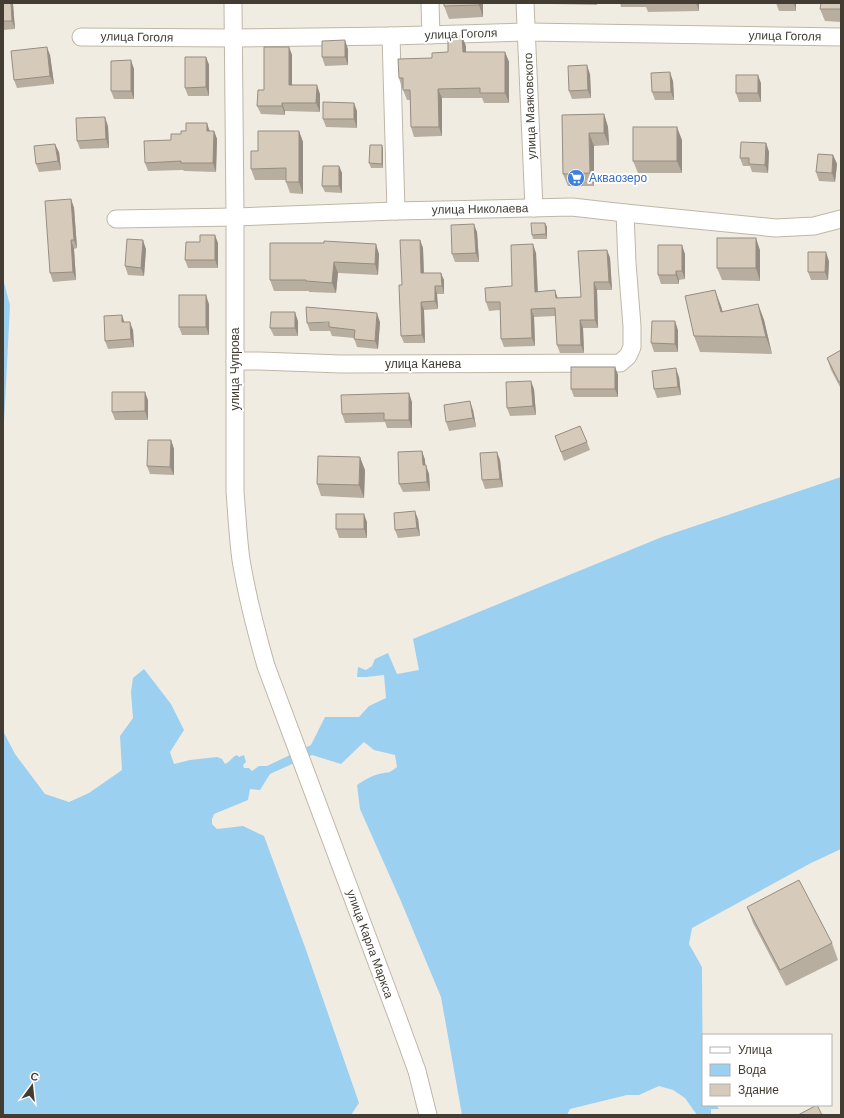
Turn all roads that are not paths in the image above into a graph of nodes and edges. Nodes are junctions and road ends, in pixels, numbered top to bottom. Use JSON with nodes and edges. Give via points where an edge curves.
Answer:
{"nodes":[{"id":1,"x":233,"y":3,"type":"edge"},
{"id":2,"x":430,"y":3,"type":"edge"},
{"id":3,"x":525,"y":3,"type":"edge"},
{"id":4,"x":527,"y":32,"type":"junction"},
{"id":5,"x":431,"y":35,"type":"junction"},
{"id":6,"x":391,"y":36,"type":"junction"},
{"id":7,"x":81,"y":37,"type":"dead end"},
{"id":8,"x":841,"y":37,"type":"edge"},
{"id":9,"x":233,"y":38,"type":"junction"},
{"id":10,"x":534,"y":208,"type":"junction"},
{"id":11,"x":396,"y":211,"type":"junction"},
{"id":12,"x":625,"y":213,"type":"junction"},
{"id":13,"x":236,"y":217,"type":"junction"},
{"id":14,"x":116,"y":219,"type":"dead end"},
{"id":15,"x":841,"y":219,"type":"edge"},
{"id":16,"x":235,"y":361,"type":"junction"},
{"id":17,"x":307,"y":775,"type":"joint"},
{"id":18,"x":428,"y":1115,"type":"edge"}],
"edges":[{"from":1,"to":9,"type":"street","name":"улица Чупрова"},
{"from":2,"to":5,"type":"street"},
{"from":3,"to":4,"type":"street","name":"улица Маяковского"},
{"from":4,"to":5,"type":"street","name":"улица Гоголя"},
{"from":4,"to":8,"type":"street","name":"улица Гоголя"},
{"from":4,"to":10,"type":"street","name":"улица Маяковского"},
{"from":5,"to":6,"type":"street","name":"улица Гоголя"},
{"from":6,"to":9,"type":"street","name":"улица Гоголя"},
{"from":6,"to":11,"type":"street"},
{"from":7,"to":9,"type":"street","name":"улица Гоголя"},
{"from":9,"to":13,"type":"street","name":"улица Чупрова"},
{"from":10,"to":11,"type":"street","name":"улица Николаева"},
{"from":10,"to":12,"type":"street","name":"улица Николаева","via":[[572,207]]},
{"from":11,"to":13,"type":"street","name":"улица Николаева"},
{"from":12,"to":15,"type":"street","name":"улица Николаева","via":[[776,228],[814,226]]},
{"from":12,"to":16,"type":"street","name":"улица Канева","via":[[632,347],[628,356],[620,363],[341,364]]},
{"from":13,"to":14,"type":"street","name":"улица Николаева"},
{"from":13,"to":16,"type":"street","name":"улица Чупрова"},
{"from":16,"to":17,"type":"street","name":"улица Чупрова","via":[[235,492],[241,560],[266,666]]},
{"from":17,"to":18,"type":"street","name":"улица Карла Маркса","via":[[417,1071]]}]}
